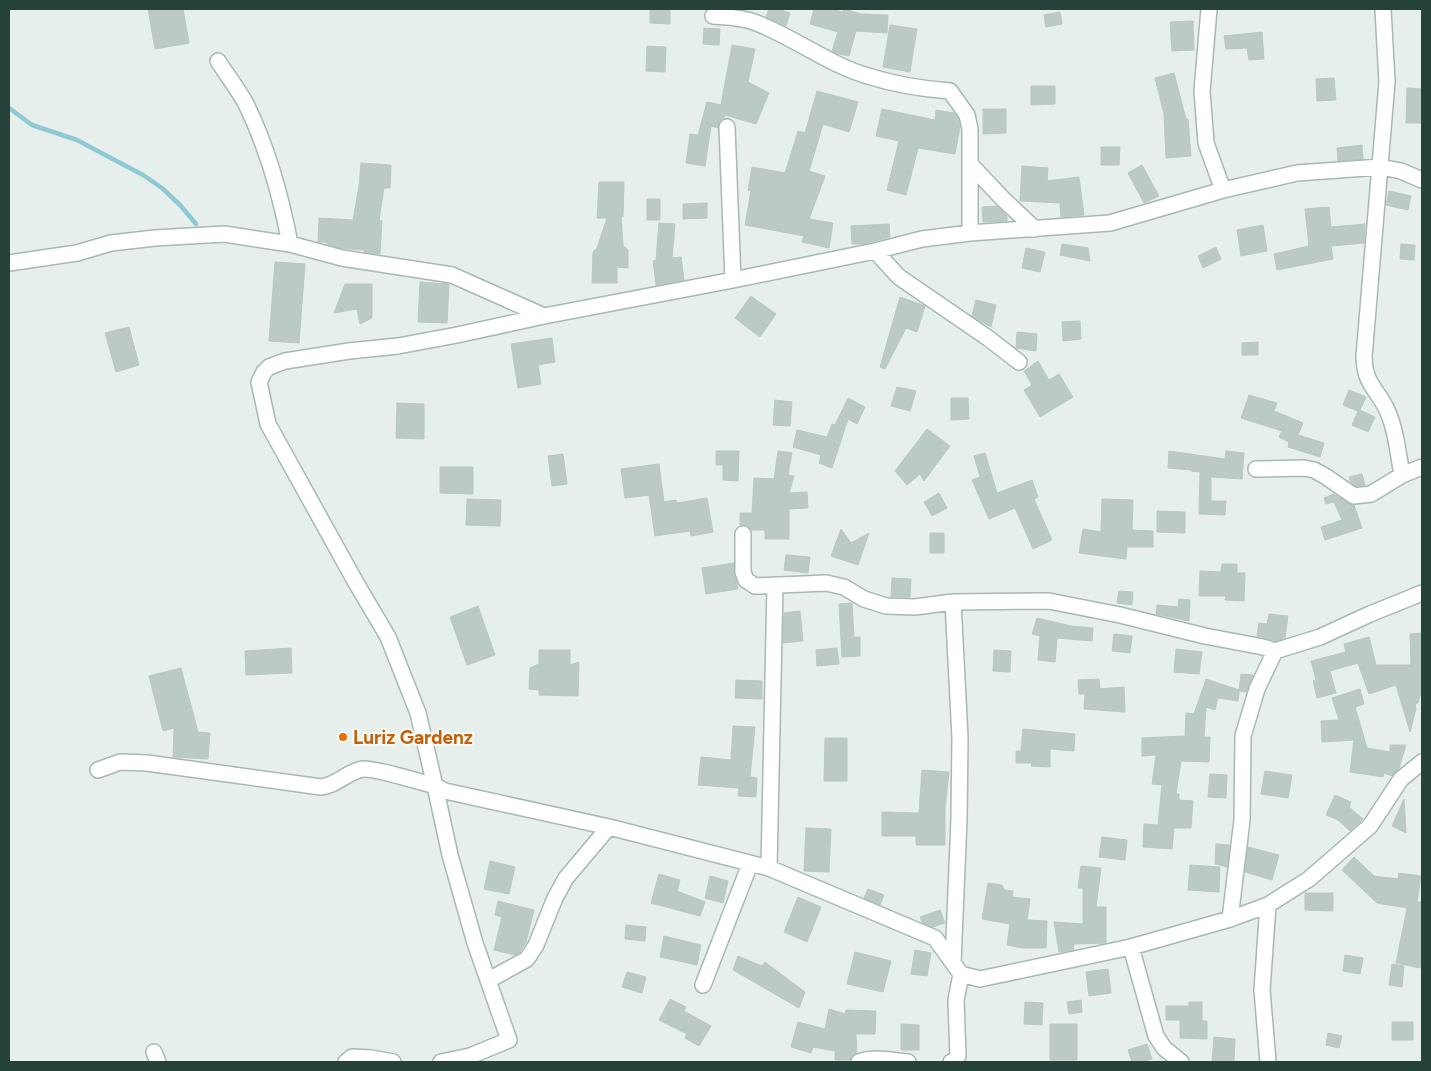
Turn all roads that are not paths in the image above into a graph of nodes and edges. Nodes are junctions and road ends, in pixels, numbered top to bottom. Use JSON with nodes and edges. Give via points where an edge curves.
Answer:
{"nodes":[{"id":1,"x":1209,"y":9,"type":"edge"},
{"id":2,"x":1383,"y":9,"type":"edge"},
{"id":3,"x":713,"y":16,"type":"dead end"},
{"id":4,"x":218,"y":61,"type":"dead end"},
{"id":5,"x":728,"y":126,"type":"dead end"},
{"id":6,"x":970,"y":164,"type":"junction"},
{"id":7,"x":1380,"y":167,"type":"junction"},
{"id":8,"x":1422,"y":180,"type":"edge"},
{"id":9,"x":1223,"y":190,"type":"junction"},
{"id":10,"x":1035,"y":229,"type":"junction"},
{"id":11,"x":970,"y":232,"type":"junction"},
{"id":12,"x":290,"y":244,"type":"junction"},
{"id":13,"x":876,"y":251,"type":"junction"},
{"id":14,"x":9,"y":263,"type":"edge"},
{"id":15,"x":734,"y":280,"type":"junction"},
{"id":16,"x":544,"y":316,"type":"junction"},
{"id":17,"x":1019,"y":362,"type":"dead end"},
{"id":18,"x":1422,"y":467,"type":"edge"},
{"id":19,"x":1256,"y":469,"type":"dead end"},
{"id":20,"x":1402,"y":475,"type":"junction"},
{"id":21,"x":743,"y":534,"type":"dead end"},
{"id":22,"x":775,"y":585,"type":"junction"},
{"id":23,"x":1422,"y":593,"type":"edge"},
{"id":24,"x":953,"y":602,"type":"junction"},
{"id":25,"x":1275,"y":651,"type":"junction"},
{"id":26,"x":1422,"y":762,"type":"edge"},
{"id":27,"x":98,"y":770,"type":"dead end"},
{"id":28,"x":435,"y":786,"type":"junction"},
{"id":29,"x":609,"y":827,"type":"junction"},
{"id":30,"x":750,"y":864,"type":"junction"},
{"id":31,"x":769,"y":868,"type":"junction"},
{"id":32,"x":1268,"y":905,"type":"junction"},
{"id":33,"x":1230,"y":919,"type":"junction"},
{"id":34,"x":1131,"y":947,"type":"junction"},
{"id":35,"x":957,"y":969,"type":"junction"},
{"id":36,"x":489,"y":980,"type":"junction"},
{"id":37,"x":703,"y":984,"type":"dead end"},
{"id":38,"x":1174,"y":1060,"type":"edge"},
{"id":39,"x":346,"y":1062,"type":"edge"},
{"id":40,"x":393,"y":1062,"type":"edge"},
{"id":41,"x":441,"y":1062,"type":"edge"},
{"id":42,"x":859,"y":1062,"type":"edge"},
{"id":43,"x":908,"y":1062,"type":"edge"},
{"id":44,"x":951,"y":1062,"type":"edge"},
{"id":45,"x":1268,"y":1062,"type":"edge"}],
"edges":[{"from":1,"to":9,"type":"street","via":[[1202,100],[1206,143]]},
{"from":2,"to":7,"type":"street","via":[[1387,82]]},
{"from":3,"to":6,"type":"street","via":[[754,21],[867,76],[950,91],[959,102],[970,129]]},
{"from":4,"to":12,"type":"street","via":[[245,102],[259,133],[283,207]]},
{"from":5,"to":15,"type":"street"},
{"from":6,"to":10,"type":"street"},
{"from":6,"to":11,"type":"street"},
{"from":7,"to":8,"type":"street"},
{"from":7,"to":9,"type":"street","via":[[1297,173]]},
{"from":7,"to":20,"type":"street","via":[[1365,371],[1387,411]]},
{"from":9,"to":10,"type":"street","via":[[1110,223]]},
{"from":10,"to":11,"type":"street"},
{"from":11,"to":13,"type":"street","via":[[922,239]]},
{"from":12,"to":14,"type":"street","via":[[224,234],[155,238]]},
{"from":12,"to":16,"type":"street","via":[[342,258],[452,275]]},
{"from":13,"to":15,"type":"street"},
{"from":13,"to":17,"type":"street","via":[[899,277]]},
{"from":15,"to":16,"type":"street"},
{"from":16,"to":28,"type":"street","via":[[398,346],[285,361],[269,367],[259,382],[268,424],[388,637],[418,713]]},
{"from":18,"to":20,"type":"street"},
{"from":19,"to":20,"type":"street","via":[[1314,470],[1354,496],[1371,494]]},
{"from":21,"to":22,"type":"street","via":[[746,580],[755,586]]},
{"from":22,"to":24,"type":"street","via":[[826,583],[844,587],[864,599],[886,606],[915,607]]},
{"from":22,"to":31,"type":"street"},
{"from":23,"to":25,"type":"street","via":[[1320,637]]},
{"from":24,"to":25,"type":"street","via":[[1049,601]]},
{"from":24,"to":35,"type":"street","via":[[960,738]]},
{"from":25,"to":33,"type":"street","via":[[1257,688],[1243,736],[1242,820]]},
{"from":26,"to":32,"type":"street","via":[[1401,779],[1370,826],[1309,879]]},
{"from":27,"to":28,"type":"street","via":[[120,762],[147,763],[321,787],[363,769]]},
{"from":28,"to":29,"type":"street","via":[[445,792]]},
{"from":28,"to":36,"type":"street","via":[[453,864]]},
{"from":29,"to":30,"type":"street"},
{"from":29,"to":36,"type":"street","via":[[566,878],[527,959]]},
{"from":30,"to":31,"type":"street"},
{"from":30,"to":37,"type":"street"},
{"from":31,"to":35,"type":"street","via":[[935,938]]},
{"from":32,"to":33,"type":"street"},
{"from":32,"to":45,"type":"street","via":[[1262,990]]},
{"from":33,"to":34,"type":"street"},
{"from":34,"to":35,"type":"street","via":[[980,979]]},
{"from":34,"to":38,"type":"street","via":[[1156,1036]]},
{"from":35,"to":44,"type":"street","via":[[958,1056]]},
{"from":36,"to":41,"type":"street","via":[[509,1040],[470,1056]]},
{"from":39,"to":40,"type":"street","via":[[352,1057]]},
{"from":42,"to":43,"type":"street","via":[[873,1059]]}]}
